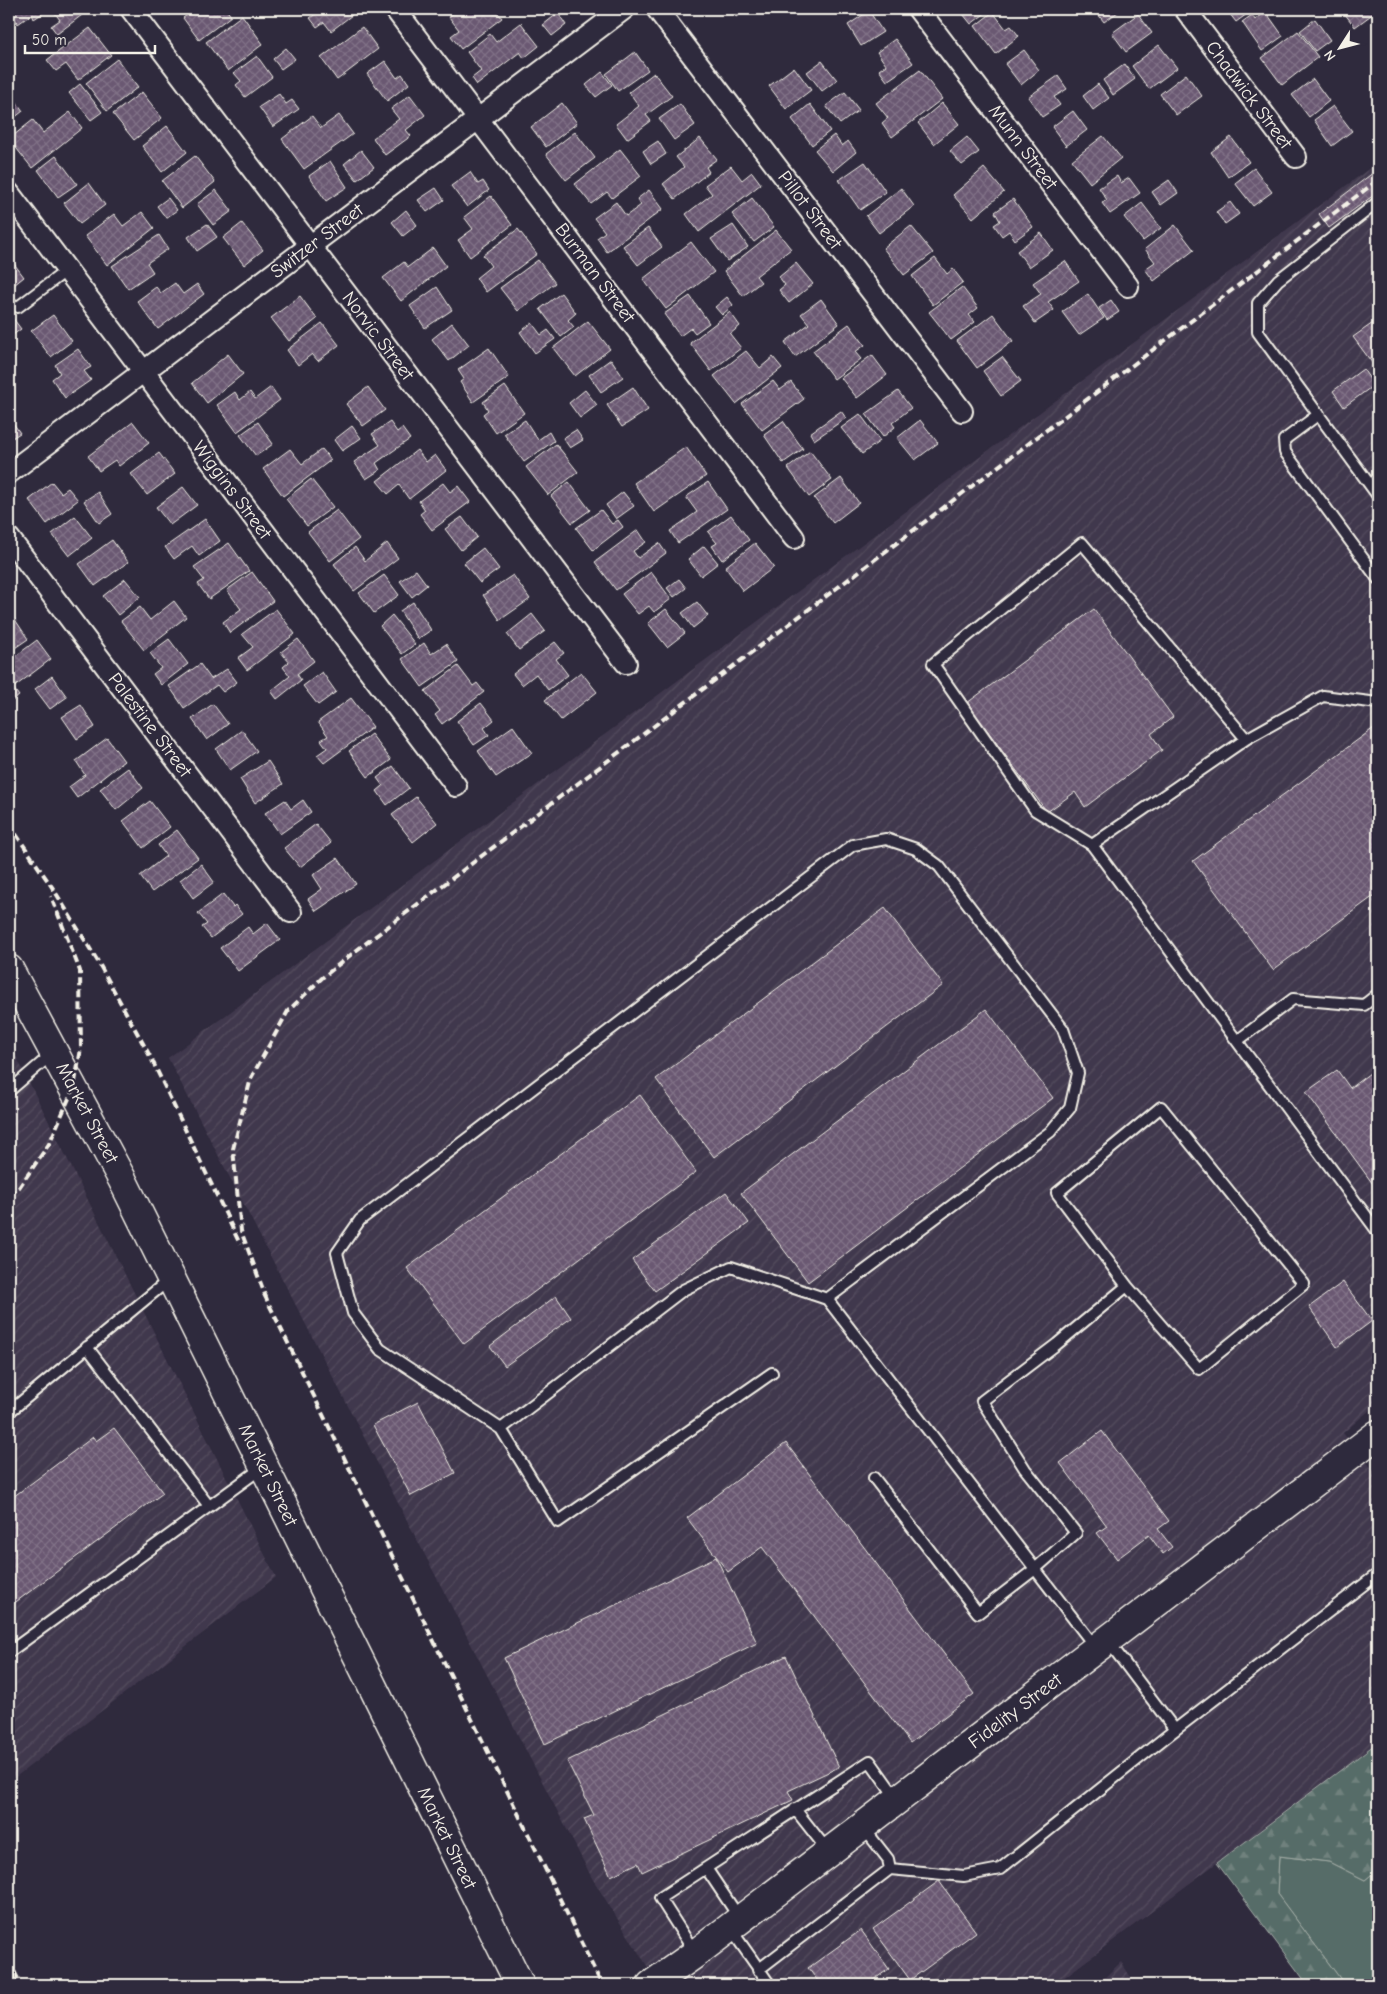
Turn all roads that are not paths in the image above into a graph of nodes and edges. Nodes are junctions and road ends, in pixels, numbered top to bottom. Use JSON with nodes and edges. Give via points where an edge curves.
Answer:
{"nodes":[{"id":1,"x":132,"y":9,"type":"edge"},
{"id":2,"x":395,"y":9,"type":"edge"},
{"id":3,"x":624,"y":9,"type":"edge"},
{"id":4,"x":657,"y":9,"type":"edge"},
{"id":5,"x":918,"y":9,"type":"edge"},
{"id":6,"x":1184,"y":9,"type":"edge"},
{"id":7,"x":478,"y":119,"type":"junction"},
{"id":8,"x":1296,"y":157,"type":"dead end"},
{"id":9,"x":9,"y":193,"type":"edge"},
{"id":10,"x":1378,"y":202,"type":"edge"},
{"id":11,"x":310,"y":246,"type":"junction"},
{"id":12,"x":67,"y":270,"type":"junction"},
{"id":13,"x":1128,"y":286,"type":"dead end"},
{"id":14,"x":18,"y":307,"type":"dead end"},
{"id":15,"x":144,"y":372,"type":"junction"},
{"id":16,"x":962,"y":412,"type":"dead end"},
{"id":17,"x":1319,"y":414,"type":"junction"},
{"id":18,"x":9,"y":473,"type":"edge"},
{"id":19,"x":1378,"y":496,"type":"edge"},
{"id":20,"x":9,"y":538,"type":"edge"},
{"id":21,"x":794,"y":538,"type":"dead end"},
{"id":22,"x":1378,"y":579,"type":"edge"},
{"id":23,"x":626,"y":663,"type":"dead end"},
{"id":24,"x":1378,"y":703,"type":"edge"},
{"id":25,"x":1246,"y":739,"type":"junction"},
{"id":26,"x":456,"y":786,"type":"dead end"},
{"id":27,"x":1092,"y":845,"type":"junction"},
{"id":28,"x":291,"y":912,"type":"dead end"},
{"id":29,"x":9,"y":969,"type":"edge"},
{"id":30,"x":1378,"y":994,"type":"edge"},
{"id":31,"x":1237,"y":1041,"type":"junction"},
{"id":32,"x":55,"y":1052,"type":"junction"},
{"id":33,"x":9,"y":1091,"type":"edge"},
{"id":34,"x":1378,"y":1232,"type":"edge"},
{"id":35,"x":171,"y":1278,"type":"junction"},
{"id":36,"x":1127,"y":1286,"type":"junction"},
{"id":37,"x":827,"y":1299,"type":"junction"},
{"id":38,"x":87,"y":1347,"type":"junction"},
{"id":39,"x":772,"y":1373,"type":"dead end"},
{"id":40,"x":9,"y":1412,"type":"edge"},
{"id":41,"x":502,"y":1429,"type":"junction"},
{"id":42,"x":1378,"y":1434,"type":"edge"},
{"id":43,"x":264,"y":1466,"type":"junction"},
{"id":44,"x":874,"y":1478,"type":"dead end"},
{"id":45,"x":209,"y":1506,"type":"junction"},
{"id":46,"x":1035,"y":1569,"type":"junction"},
{"id":47,"x":1376,"y":1576,"type":"dead end"},
{"id":48,"x":1103,"y":1645,"type":"junction"},
{"id":49,"x":9,"y":1652,"type":"edge"},
{"id":50,"x":1175,"y":1730,"type":"junction"},
{"id":51,"x":898,"y":1800,"type":"junction"},
{"id":52,"x":795,"y":1809,"type":"junction"},
{"id":53,"x":863,"y":1826,"type":"junction"},
{"id":54,"x":829,"y":1852,"type":"junction"},
{"id":55,"x":706,"y":1868,"type":"junction"},
{"id":56,"x":890,"y":1869,"type":"junction"},
{"id":57,"x":735,"y":1924,"type":"junction"},
{"id":58,"x":695,"y":1954,"type":"junction"},
{"id":59,"x":758,"y":1970,"type":"junction"},
{"id":60,"x":520,"y":1985,"type":"edge"},
{"id":61,"x":653,"y":1985,"type":"edge"},
{"id":62,"x":770,"y":1985,"type":"edge"}],
"edges":[{"from":1,"to":11,"type":"street","name":"Norvic Street"},
{"from":2,"to":7,"type":"street","name":"Burman Street"},
{"from":3,"to":7,"type":"street","name":"Switzer Street"},
{"from":4,"to":16,"type":"street","name":"Pillot Street"},
{"from":5,"to":13,"type":"street","name":"Munn Street"},
{"from":6,"to":8,"type":"street","name":"Chadwick Street"},
{"from":7,"to":11,"type":"street","name":"Switzer Street"},
{"from":7,"to":21,"type":"street","name":"Burman Street"},
{"from":9,"to":12,"type":"street","name":"Wiggins Street"},
{"from":10,"to":17,"type":"lane","via":[[1278,280],[1258,303],[1258,332]]},
{"from":11,"to":15,"type":"street","name":"Switzer Street"},
{"from":11,"to":23,"type":"street","name":"Norvic Street"},
{"from":12,"to":14,"type":"lane"},
{"from":12,"to":15,"type":"street","name":"Wiggins Street"},
{"from":15,"to":18,"type":"street","name":"Switzer Street"},
{"from":15,"to":26,"type":"street","name":"Wiggins Street"},
{"from":17,"to":19,"type":"lane"},
{"from":17,"to":22,"type":"lane","via":[[1284,440],[1285,452]]},
{"from":20,"to":28,"type":"street","name":"Palestine Street"},
{"from":24,"to":25,"type":"lane","via":[[1323,696]]},
{"from":25,"to":27,"type":"lane"},
{"from":25,"to":27,"type":"lane","via":[[1082,544],[932,664],[1035,810]]},
{"from":27,"to":31,"type":"lane"},
{"from":29,"to":32,"type":"main road","name":"Market Street"},
{"from":30,"to":31,"type":"lane","via":[[1364,1006],[1293,999]]},
{"from":31,"to":34,"type":"lane"},
{"from":32,"to":33,"type":"lane"},
{"from":32,"to":35,"type":"main road","name":"Market Street"},
{"from":35,"to":38,"type":"lane"},
{"from":35,"to":43,"type":"main road","name":"Market Street"},
{"from":36,"to":36,"type":"lane","via":[[1057,1194],[1161,1107],[1304,1284],[1200,1369]]},
{"from":36,"to":46,"type":"lane","via":[[982,1401],[1025,1469],[1076,1533]]},
{"from":37,"to":41,"type":"lane","via":[[731,1267],[683,1290]]},
{"from":37,"to":41,"type":"lane","via":[[1050,1132],[1070,1108],[1078,1073],[1063,1028],[939,866],[916,848],[886,839],[853,845],[360,1220],[337,1254],[353,1313],[380,1349]]},
{"from":37,"to":46,"type":"lane"},
{"from":38,"to":40,"type":"lane"},
{"from":38,"to":45,"type":"lane"},
{"from":39,"to":41,"type":"lane","via":[[558,1522]]},
{"from":42,"to":48,"type":"main road","name":"Fidelity Street"},
{"from":43,"to":45,"type":"lane"},
{"from":43,"to":60,"type":"main road","name":"Market Street"},
{"from":44,"to":46,"type":"lane","via":[[978,1613]]},
{"from":45,"to":49,"type":"lane"},
{"from":46,"to":48,"type":"lane"},
{"from":47,"to":50,"type":"lane"},
{"from":48,"to":50,"type":"lane"},
{"from":48,"to":51,"type":"main road","name":"Fidelity Street"},
{"from":50,"to":56,"type":"lane","via":[[1000,1869],[964,1876]]},
{"from":51,"to":52,"type":"lane","via":[[870,1761]]},
{"from":51,"to":53,"type":"main road","name":"Fidelity Street"},
{"from":52,"to":54,"type":"lane"},
{"from":52,"to":55,"type":"lane"},
{"from":53,"to":54,"type":"main road","name":"Fidelity Street"},
{"from":53,"to":56,"type":"lane","via":[[888,1860]]},
{"from":54,"to":57,"type":"main road","name":"Fidelity Street"},
{"from":55,"to":57,"type":"lane"},
{"from":55,"to":58,"type":"lane","via":[[660,1898]]},
{"from":56,"to":59,"type":"lane"},
{"from":57,"to":58,"type":"main road","name":"Fidelity Street"},
{"from":57,"to":59,"type":"lane"},
{"from":58,"to":61,"type":"main road","name":"Fidelity Street"},
{"from":59,"to":62,"type":"lane"}]}
